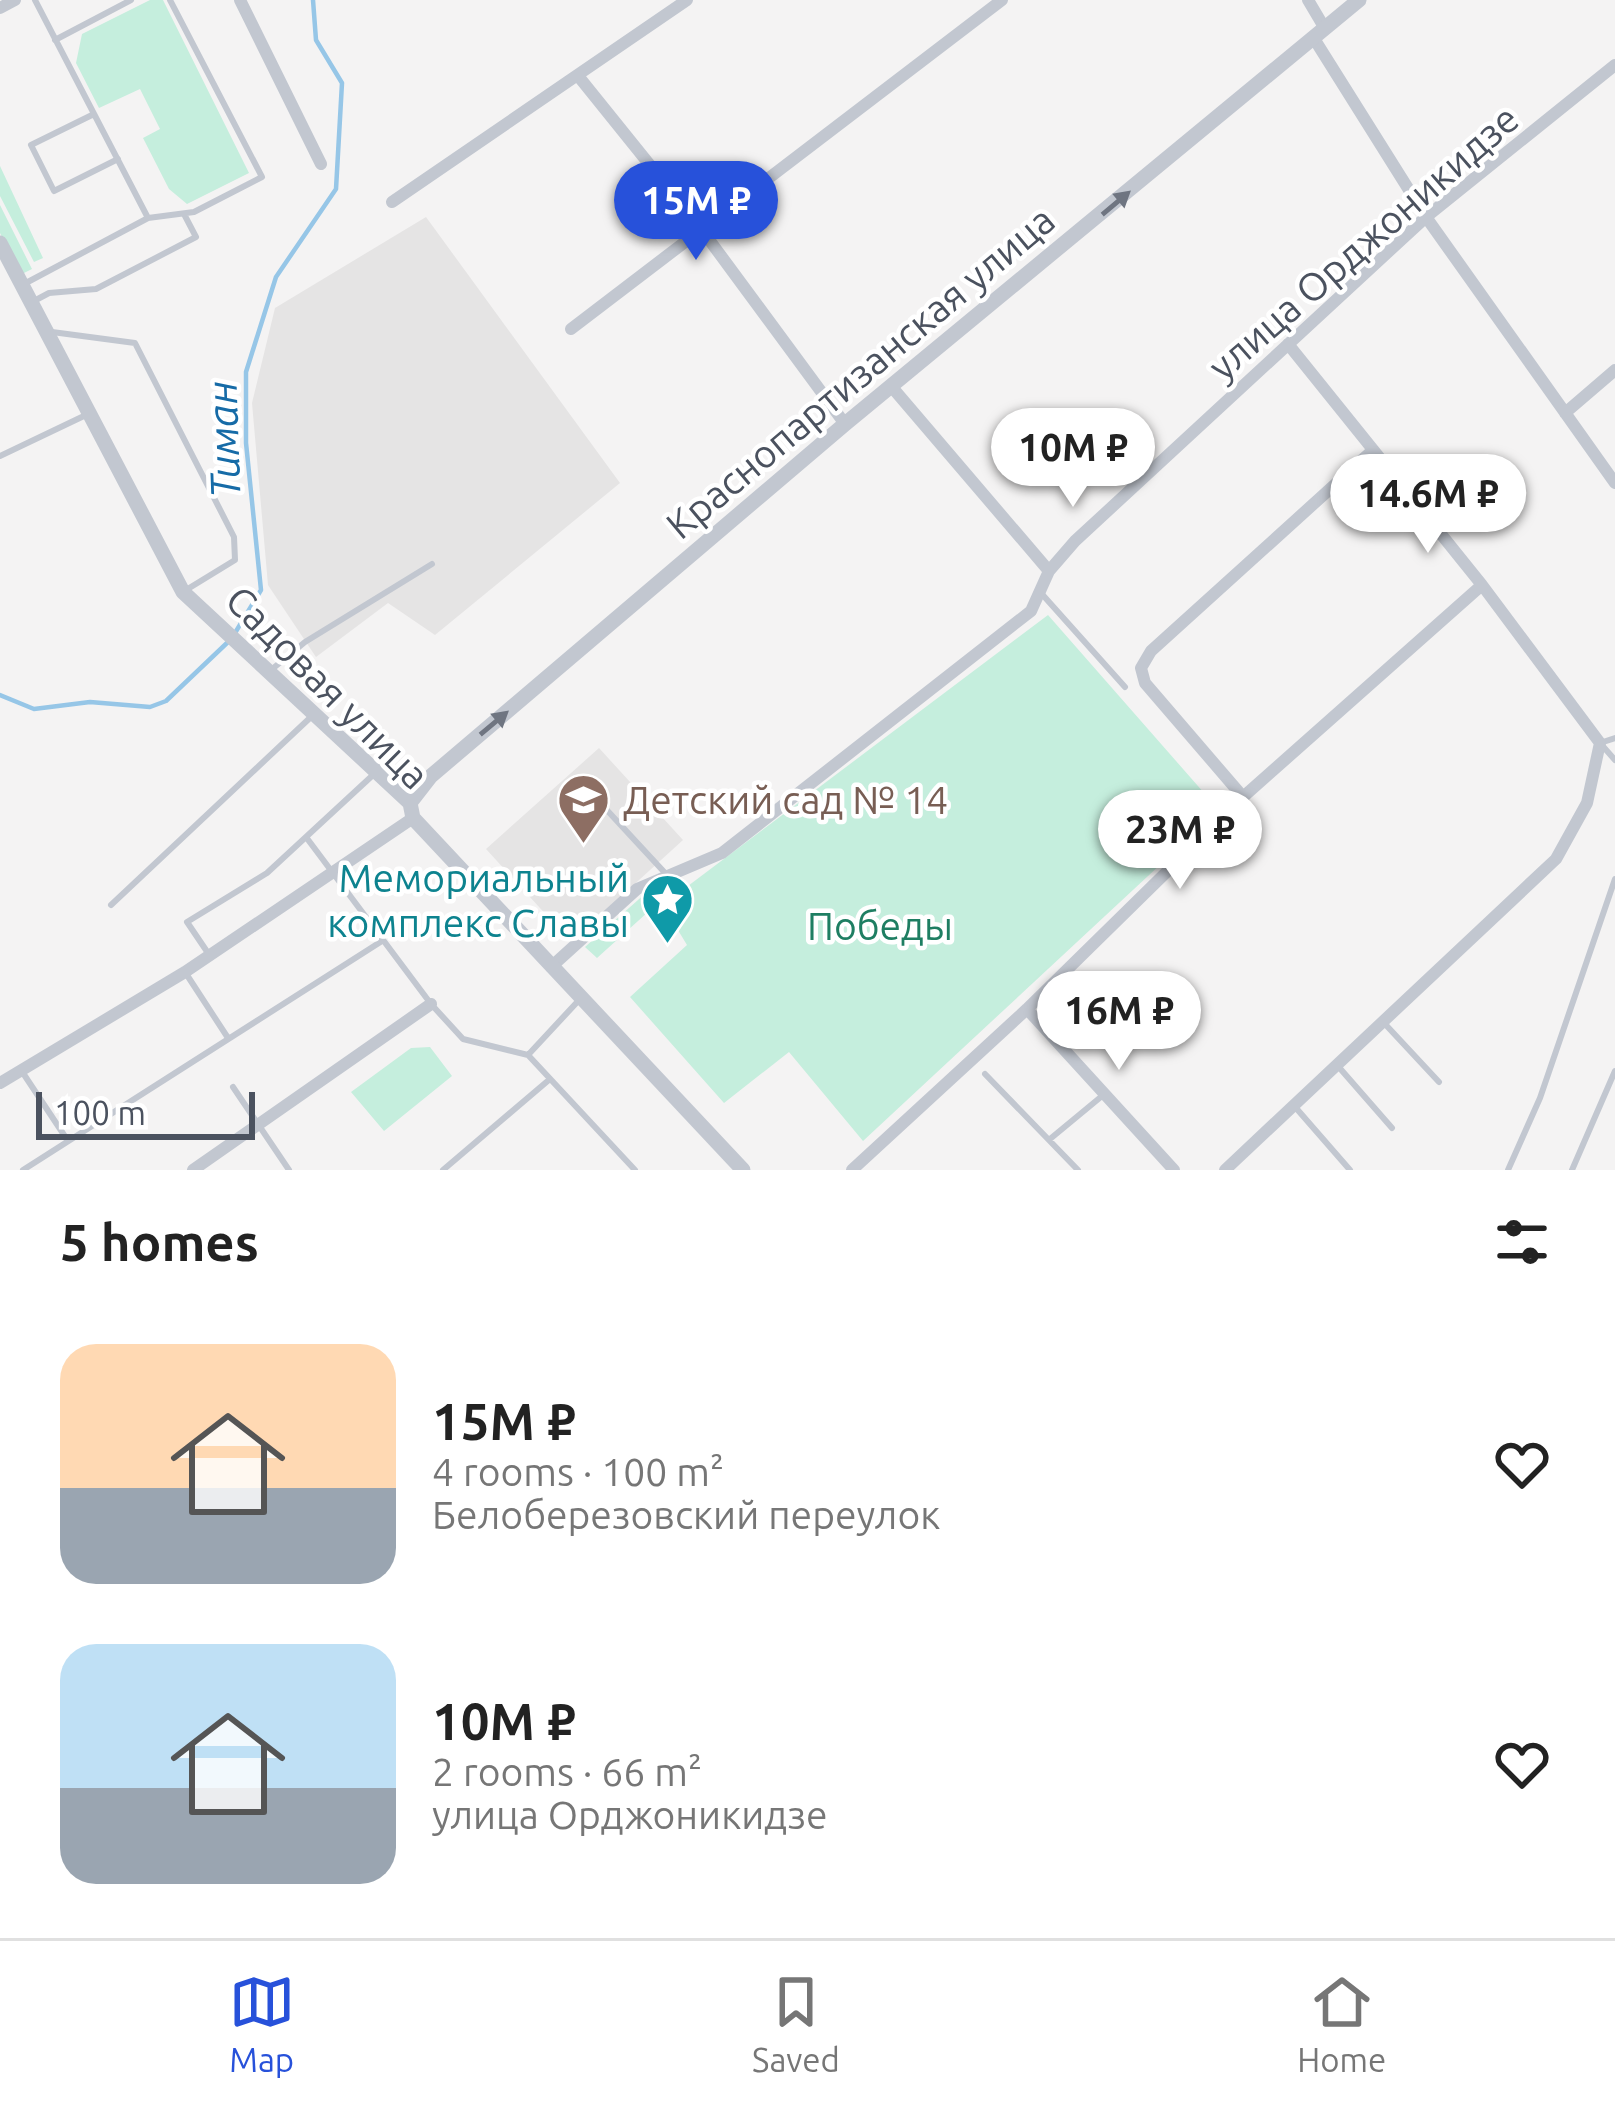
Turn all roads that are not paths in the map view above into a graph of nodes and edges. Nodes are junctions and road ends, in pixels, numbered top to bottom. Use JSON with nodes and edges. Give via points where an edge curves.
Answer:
{"nodes":[{"id":1,"x":15,"y":0,"type":"edge"},
{"id":2,"x":35,"y":0,"type":"edge"},
{"id":3,"x":131,"y":0,"type":"edge"},
{"id":4,"x":170,"y":0,"type":"edge"},
{"id":5,"x":240,"y":0,"type":"edge"},
{"id":6,"x":687,"y":0,"type":"edge"},
{"id":7,"x":1002,"y":0,"type":"edge"},
{"id":8,"x":1308,"y":0,"type":"edge"},
{"id":9,"x":1359,"y":0,"type":"edge"},
{"id":10,"x":0,"y":8,"type":"edge"},
{"id":11,"x":1319,"y":32,"type":"junction"},
{"id":12,"x":55,"y":40,"type":"junction"},
{"id":13,"x":1615,"y":64,"type":"edge"},
{"id":14,"x":579,"y":77,"type":"junction"},
{"id":15,"x":94,"y":114,"type":"junction"},
{"id":16,"x":118,"y":160,"type":"junction"},
{"id":17,"x":321,"y":164,"type":"dead end"},
{"id":18,"x":392,"y":202,"type":"dead end"},
{"id":19,"x":184,"y":213,"type":"junction"},
{"id":20,"x":1426,"y":217,"type":"junction"},
{"id":21,"x":148,"y":218,"type":"junction"},
{"id":22,"x":699,"y":226,"type":"junction"},
{"id":23,"x":0,"y":243,"type":"edge"},
{"id":24,"x":5,"y":266,"type":"edge"},
{"id":25,"x":21,"y":286,"type":"junction"},
{"id":26,"x":31,"y":303,"type":"junction"},
{"id":27,"x":571,"y":328,"type":"dead end"},
{"id":28,"x":47,"y":331,"type":"junction"},
{"id":29,"x":1288,"y":344,"type":"junction"},
{"id":30,"x":1615,"y":370,"type":"edge"},
{"id":31,"x":891,"y":386,"type":"junction"},
{"id":32,"x":1565,"y":413,"type":"junction"},
{"id":33,"x":90,"y":414,"type":"junction"},
{"id":34,"x":845,"y":424,"type":"junction"},
{"id":35,"x":1372,"y":451,"type":"junction"},
{"id":36,"x":0,"y":456,"type":"edge"},
{"id":37,"x":1615,"y":483,"type":"edge"},
{"id":38,"x":432,"y":564,"type":"dead end"},
{"id":39,"x":1049,"y":571,"type":"junction"},
{"id":40,"x":1482,"y":585,"type":"junction"},
{"id":41,"x":183,"y":592,"type":"junction"},
{"id":42,"x":1041,"y":593,"type":"junction"},
{"id":43,"x":272,"y":670,"type":"junction"},
{"id":44,"x":1125,"y":687,"type":"dead end"},
{"id":45,"x":315,"y":714,"type":"junction"},
{"id":46,"x":1615,"y":738,"type":"edge"},
{"id":47,"x":1600,"y":743,"type":"junction"},
{"id":48,"x":1615,"y":760,"type":"edge"},
{"id":49,"x":376,"y":772,"type":"junction"},
{"id":50,"x":580,"y":782,"type":"dead end"},
{"id":51,"x":1243,"y":797,"type":"junction"},
{"id":52,"x":412,"y":811,"type":"junction"},
{"id":53,"x":306,"y":837,"type":"junction"},
{"id":54,"x":332,"y":873,"type":"junction"},
{"id":55,"x":669,"y":877,"type":"junction"},
{"id":56,"x":1615,"y":879,"type":"edge"},
{"id":57,"x":111,"y":905,"type":"dead end"},
{"id":58,"x":382,"y":940,"type":"junction"},
{"id":59,"x":210,"y":956,"type":"junction"},
{"id":60,"x":550,"y":967,"type":"junction"},
{"id":61,"x":185,"y":973,"type":"junction"},
{"id":62,"x":580,"y":999,"type":"junction"},
{"id":63,"x":431,"y":1004,"type":"junction"},
{"id":64,"x":1027,"y":1009,"type":"junction"},
{"id":65,"x":1383,"y":1021,"type":"junction"},
{"id":66,"x":228,"y":1038,"type":"junction"},
{"id":67,"x":528,"y":1055,"type":"junction"},
{"id":68,"x":1337,"y":1065,"type":"junction"},
{"id":69,"x":21,"y":1070,"type":"junction"},
{"id":70,"x":1615,"y":1071,"type":"edge"},
{"id":71,"x":985,"y":1074,"type":"dead end"},
{"id":72,"x":550,"y":1079,"type":"junction"},
{"id":73,"x":1439,"y":1082,"type":"dead end"},
{"id":74,"x":0,"y":1083,"type":"edge"},
{"id":75,"x":232,"y":1087,"type":"dead end"},
{"id":76,"x":1105,"y":1094,"type":"junction"},
{"id":77,"x":1294,"y":1105,"type":"junction"},
{"id":78,"x":258,"y":1126,"type":"junction"},
{"id":79,"x":1392,"y":1128,"type":"dead end"},
{"id":80,"x":1050,"y":1139,"type":"junction"},
{"id":81,"x":68,"y":1141,"type":"junction"},
{"id":82,"x":23,"y":1170,"type":"edge"},
{"id":83,"x":193,"y":1170,"type":"edge"},
{"id":84,"x":289,"y":1170,"type":"edge"},
{"id":85,"x":443,"y":1170,"type":"edge"},
{"id":86,"x":635,"y":1170,"type":"edge"},
{"id":87,"x":743,"y":1170,"type":"edge"},
{"id":88,"x":852,"y":1170,"type":"edge"},
{"id":89,"x":1078,"y":1170,"type":"edge"},
{"id":90,"x":1174,"y":1170,"type":"edge"},
{"id":91,"x":1225,"y":1170,"type":"edge"},
{"id":92,"x":1350,"y":1170,"type":"edge"},
{"id":93,"x":1508,"y":1170,"type":"edge"},
{"id":94,"x":1572,"y":1170,"type":"edge"}],
"edges":[{"from":1,"to":10,"type":"street"},
{"from":2,"to":12,"type":"lane"},
{"from":3,"to":12,"type":"lane"},
{"from":4,"to":19,"type":"lane","via":[[262,177]]},
{"from":5,"to":17,"type":"street"},
{"from":6,"to":14,"type":"street"},
{"from":7,"to":22,"type":"street"},
{"from":8,"to":11,"type":"street"},
{"from":9,"to":11,"type":"street","name":"Краснопартизанская улица"},
{"from":11,"to":20,"type":"street"},
{"from":31,"to":11,"type":"street","name":"Краснопартизанская улица","one_way":true},
{"from":12,"to":15,"type":"lane"},
{"from":13,"to":20,"type":"street","name":"улица Орджоникидзе"},
{"from":14,"to":18,"type":"street"},
{"from":14,"to":22,"type":"street"},
{"from":15,"to":16,"type":"lane"},
{"from":15,"to":16,"type":"lane","via":[[32,145],[54,191]]},
{"from":16,"to":21,"type":"lane"},
{"from":19,"to":21,"type":"lane"},
{"from":19,"to":26,"type":"lane","via":[[196,237],[96,289]]},
{"from":20,"to":29,"type":"street","name":"улица Орджоникидзе"},
{"from":20,"to":32,"type":"street"},
{"from":21,"to":25,"type":"lane"},
{"from":22,"to":27,"type":"street"},
{"from":22,"to":34,"type":"street"},
{"from":23,"to":24,"type":"street","name":"Садовая улица"},
{"from":24,"to":25,"type":"street","name":"Садовая улица"},
{"from":25,"to":26,"type":"street","name":"Садовая улица"},
{"from":26,"to":28,"type":"street","name":"Садовая улица"},
{"from":28,"to":33,"type":"street","name":"Садовая улица"},
{"from":28,"to":41,"type":"lane","via":[[135,343],[234,537],[236,560]]},
{"from":29,"to":35,"type":"street"},
{"from":29,"to":39,"type":"street","name":"улица Орджоникидзе"},
{"from":30,"to":32,"type":"street"},
{"from":31,"to":34,"type":"street","name":"Краснопартизанская улица"},
{"from":31,"to":39,"type":"street"},
{"from":32,"to":37,"type":"street"},
{"from":33,"to":36,"type":"lane"},
{"from":33,"to":41,"type":"street","name":"Садовая улица"},
{"from":52,"to":34,"type":"street","name":"Краснопартизанская улица","one_way":true,"via":[[431,776]]},
{"from":35,"to":40,"type":"street"},
{"from":35,"to":51,"type":"street","via":[[1141,668],[1145,683]]},
{"from":38,"to":43,"type":"lane"},
{"from":39,"to":42,"type":"street","name":"улица Орджоникидзе"},
{"from":40,"to":47,"type":"street"},
{"from":40,"to":51,"type":"street"},
{"from":41,"to":43,"type":"street","name":"Садовая улица"},
{"from":42,"to":44,"type":"lane"},
{"from":42,"to":55,"type":"street","name":"улица Орджоникидзе","via":[[1031,611],[722,853]]},
{"from":43,"to":45,"type":"street","name":"Садовая улица"},
{"from":45,"to":49,"type":"street","name":"Садовая улица"},
{"from":45,"to":57,"type":"lane"},
{"from":46,"to":47,"type":"lane"},
{"from":47,"to":48,"type":"lane"},
{"from":47,"to":65,"type":"street","via":[[1587,803],[1556,860]]},
{"from":49,"to":52,"type":"street","name":"Садовая улица"},
{"from":49,"to":53,"type":"lane"},
{"from":50,"to":55,"type":"lane"},
{"from":51,"to":64,"type":"street"},
{"from":52,"to":54,"type":"street","name":"Краснопартизанская улица"},
{"from":52,"to":60,"type":"street","name":"Садовая улица"},
{"from":53,"to":54,"type":"lane"},
{"from":53,"to":59,"type":"lane","via":[[267,873],[187,922]]},
{"from":54,"to":58,"type":"lane"},
{"from":54,"to":59,"type":"street","name":"Краснопартизанская улица"},
{"from":55,"to":60,"type":"street","name":"улица Орджоникидзе","via":[[637,890]]},
{"from":56,"to":93,"type":"lane"},
{"from":58,"to":63,"type":"lane"},
{"from":58,"to":66,"type":"lane"},
{"from":59,"to":61,"type":"street","name":"Краснопартизанская улица"},
{"from":60,"to":62,"type":"street","name":"Садовая улица"},
{"from":61,"to":66,"type":"lane"},
{"from":61,"to":69,"type":"street","name":"Краснопартизанская улица"},
{"from":62,"to":67,"type":"lane"},
{"from":62,"to":87,"type":"street","name":"Садовая улица"},
{"from":63,"to":67,"type":"lane","via":[[463,1039]]},
{"from":63,"to":78,"type":"street"},
{"from":64,"to":76,"type":"street"},
{"from":64,"to":88,"type":"street"},
{"from":65,"to":68,"type":"street"},
{"from":65,"to":73,"type":"lane"},
{"from":66,"to":81,"type":"lane"},
{"from":67,"to":72,"type":"lane"},
{"from":68,"to":77,"type":"street"},
{"from":68,"to":79,"type":"lane"},
{"from":69,"to":74,"type":"street","name":"Краснопартизанская улица"},
{"from":69,"to":81,"type":"lane"},
{"from":70,"to":94,"type":"lane"},
{"from":71,"to":80,"type":"lane"},
{"from":72,"to":85,"type":"lane"},
{"from":72,"to":86,"type":"lane"},
{"from":75,"to":78,"type":"lane"},
{"from":76,"to":80,"type":"lane"},
{"from":76,"to":90,"type":"street"},
{"from":77,"to":91,"type":"street"},
{"from":77,"to":92,"type":"lane"},
{"from":78,"to":83,"type":"street"},
{"from":78,"to":84,"type":"lane"},
{"from":80,"to":89,"type":"lane"},
{"from":81,"to":82,"type":"lane"}]}
